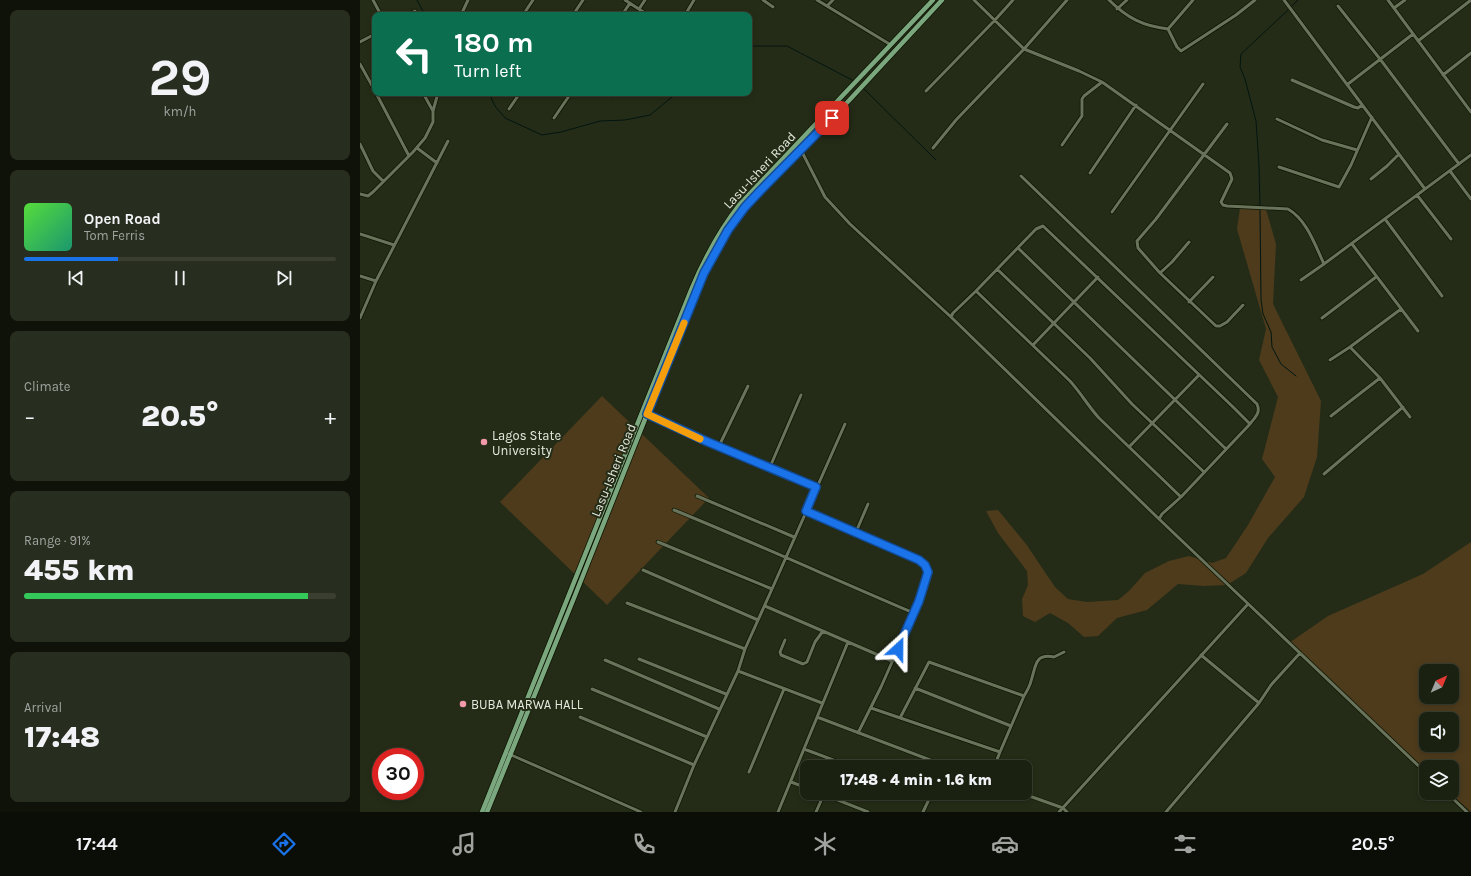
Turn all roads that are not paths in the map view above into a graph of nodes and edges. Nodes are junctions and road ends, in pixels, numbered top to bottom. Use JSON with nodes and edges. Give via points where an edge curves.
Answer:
{"nodes":[{"id":1,"x":373,"y":0,"type":"edge"},
{"id":2,"x":468,"y":0,"type":"edge"},
{"id":3,"x":533,"y":0,"type":"edge"},
{"id":4,"x":583,"y":0,"type":"edge"},
{"id":5,"x":625,"y":0,"type":"edge"},
{"id":6,"x":645,"y":0,"type":"edge"},
{"id":7,"x":694,"y":0,"type":"edge"},
{"id":8,"x":763,"y":0,"type":"edge"},
{"id":9,"x":817,"y":0,"type":"edge"},
{"id":10,"x":833,"y":0,"type":"edge"},
{"id":11,"x":933,"y":0,"type":"edge"},
{"id":12,"x":942,"y":0,"type":"edge"},
{"id":13,"x":974,"y":0,"type":"edge"},
{"id":14,"x":1013,"y":0,"type":"edge"},
{"id":15,"x":1067,"y":0,"type":"edge"},
{"id":16,"x":1109,"y":0,"type":"edge"},
{"id":17,"x":1126,"y":0,"type":"edge"},
{"id":18,"x":1193,"y":0,"type":"edge"},
{"id":19,"x":1255,"y":0,"type":"edge"},
{"id":20,"x":1284,"y":0,"type":"edge"},
{"id":21,"x":1388,"y":0,"type":"edge"},
{"id":22,"x":1405,"y":0,"type":"edge"},
{"id":23,"x":1471,"y":0,"type":"edge"},
{"id":24,"x":630,"y":3,"type":"junction"},
{"id":25,"x":827,"y":6,"type":"junction"},
{"id":26,"x":1338,"y":6,"type":"dead end"},
{"id":27,"x":773,"y":8,"type":"dead end"},
{"id":28,"x":1394,"y":8,"type":"junction"},
{"id":29,"x":639,"y":9,"type":"junction"},
{"id":30,"x":1117,"y":9,"type":"junction"},
{"id":31,"x":415,"y":10,"type":"dead end"},
{"id":32,"x":379,"y":12,"type":"edge"},
{"id":33,"x":412,"y":12,"type":"edge"},
{"id":34,"x":462,"y":12,"type":"edge"},
{"id":35,"x":525,"y":12,"type":"edge"},
{"id":36,"x":575,"y":12,"type":"edge"},
{"id":37,"x":624,"y":12,"type":"edge"},
{"id":38,"x":644,"y":12,"type":"edge"},
{"id":39,"x":687,"y":12,"type":"edge"},
{"id":40,"x":995,"y":20,"type":"junction"},
{"id":41,"x":1168,"y":29,"type":"junction"},
{"id":42,"x":1413,"y":34,"type":"junction"},
{"id":43,"x":372,"y":36,"type":"edge"},
{"id":44,"x":1418,"y":41,"type":"junction"},
{"id":45,"x":360,"y":42,"type":"edge"},
{"id":46,"x":891,"y":45,"type":"junction"},
{"id":47,"x":1024,"y":49,"type":"junction"},
{"id":48,"x":1471,"y":53,"type":"edge"},
{"id":49,"x":1380,"y":59,"type":"junction"},
{"id":50,"x":360,"y":64,"type":"edge"},
{"id":51,"x":1443,"y":75,"type":"junction"},
{"id":52,"x":1292,"y":80,"type":"dead end"},
{"id":53,"x":1102,"y":82,"type":"junction"},
{"id":54,"x":1203,"y":84,"type":"dead end"},
{"id":55,"x":1348,"y":84,"type":"junction"},
{"id":56,"x":372,"y":86,"type":"edge"},
{"id":57,"x":926,"y":91,"type":"dead end"},
{"id":58,"x":377,"y":96,"type":"edge"},
{"id":59,"x":425,"y":96,"type":"edge"},
{"id":60,"x":437,"y":96,"type":"edge"},
{"id":61,"x":518,"y":96,"type":"edge"},
{"id":62,"x":569,"y":96,"type":"edge"},
{"id":63,"x":1136,"y":105,"type":"junction"},
{"id":64,"x":1469,"y":105,"type":"edge"},
{"id":65,"x":1362,"y":106,"type":"junction"},
{"id":66,"x":509,"y":109,"type":"dead end"},
{"id":67,"x":433,"y":111,"type":"junction"},
{"id":68,"x":1471,"y":112,"type":"edge"},
{"id":69,"x":1372,"y":117,"type":"junction"},
{"id":70,"x":554,"y":118,"type":"dead end"},
{"id":71,"x":1277,"y":119,"type":"dead end"},
{"id":72,"x":1227,"y":124,"type":"dead end"},
{"id":73,"x":1171,"y":130,"type":"junction"},
{"id":74,"x":448,"y":141,"type":"dead end"},
{"id":75,"x":360,"y":144,"type":"edge"},
{"id":76,"x":1062,"y":145,"type":"dead end"},
{"id":77,"x":417,"y":148,"type":"junction"},
{"id":78,"x":933,"y":148,"type":"dead end"},
{"id":79,"x":801,"y":150,"type":"junction"},
{"id":80,"x":1358,"y":150,"type":"junction"},
{"id":81,"x":1204,"y":154,"type":"junction"},
{"id":82,"x":1399,"y":154,"type":"junction"},
{"id":83,"x":409,"y":156,"type":"junction"},
{"id":84,"x":1471,"y":156,"type":"edge"},
{"id":85,"x":437,"y":163,"type":"junction"},
{"id":86,"x":1459,"y":164,"type":"junction"},
{"id":87,"x":1279,"y":166,"type":"dead end"},
{"id":88,"x":1450,"y":171,"type":"junction"},
{"id":89,"x":1090,"y":174,"type":"dead end"},
{"id":90,"x":1020,"y":176,"type":"dead end"},
{"id":91,"x":1371,"y":179,"type":"dead end"},
{"id":92,"x":383,"y":181,"type":"junction"},
{"id":93,"x":1425,"y":189,"type":"junction"},
{"id":94,"x":360,"y":194,"type":"edge"},
{"id":95,"x":1417,"y":195,"type":"junction"},
{"id":96,"x":1471,"y":199,"type":"edge"},
{"id":97,"x":1112,"y":212,"type":"dead end"},
{"id":98,"x":1385,"y":219,"type":"junction"},
{"id":99,"x":360,"y":234,"type":"edge"},
{"id":100,"x":1451,"y":239,"type":"dead end"},
{"id":101,"x":1189,"y":242,"type":"dead end"},
{"id":102,"x":1352,"y":244,"type":"junction"},
{"id":103,"x":394,"y":245,"type":"junction"},
{"id":104,"x":1018,"y":248,"type":"junction"},
{"id":105,"x":1324,"y":264,"type":"junction"},
{"id":106,"x":997,"y":269,"type":"junction"},
{"id":107,"x":1160,"y":273,"type":"junction"},
{"id":108,"x":360,"y":276,"type":"edge"},
{"id":109,"x":1213,"y":277,"type":"dead end"},
{"id":110,"x":1376,"y":277,"type":"junction"},
{"id":111,"x":1098,"y":278,"type":"junction"},
{"id":112,"x":1301,"y":280,"type":"dead end"},
{"id":113,"x":376,"y":281,"type":"junction"},
{"id":114,"x":976,"y":291,"type":"junction"},
{"id":115,"x":1442,"y":296,"type":"dead end"},
{"id":116,"x":1074,"y":302,"type":"junction"},
{"id":117,"x":1190,"y":302,"type":"junction"},
{"id":118,"x":1243,"y":305,"type":"dead end"},
{"id":119,"x":1401,"y":310,"type":"junction"},
{"id":120,"x":951,"y":317,"type":"junction"},
{"id":121,"x":360,"y":318,"type":"edge"},
{"id":122,"x":1322,"y":318,"type":"dead end"},
{"id":123,"x":1053,"y":324,"type":"junction"},
{"id":124,"x":1418,"y":331,"type":"dead end"},
{"id":125,"x":1033,"y":345,"type":"junction"},
{"id":126,"x":1350,"y":347,"type":"junction"},
{"id":127,"x":1330,"y":360,"type":"dead end"},
{"id":128,"x":1199,"y":375,"type":"junction"},
{"id":129,"x":1380,"y":378,"type":"junction"},
{"id":130,"x":748,"y":386,"type":"dead end"},
{"id":131,"x":801,"y":395,"type":"dead end"},
{"id":132,"x":1176,"y":399,"type":"junction"},
{"id":133,"x":1403,"y":407,"type":"junction"},
{"id":134,"x":647,"y":414,"type":"junction"},
{"id":135,"x":1331,"y":416,"type":"dead end"},
{"id":136,"x":1410,"y":417,"type":"dead end"},
{"id":137,"x":1152,"y":423,"type":"junction"},
{"id":138,"x":845,"y":424,"type":"dead end"},
{"id":139,"x":1250,"y":424,"type":"junction"},
{"id":140,"x":719,"y":446,"type":"junction"},
{"id":141,"x":1129,"y":447,"type":"junction"},
{"id":142,"x":1226,"y":449,"type":"junction"},
{"id":143,"x":770,"y":467,"type":"junction"},
{"id":144,"x":1204,"y":472,"type":"junction"},
{"id":145,"x":1324,"y":474,"type":"dead end"},
{"id":146,"x":816,"y":487,"type":"junction"},
{"id":147,"x":697,"y":496,"type":"dead end"},
{"id":148,"x":1181,"y":496,"type":"junction"},
{"id":149,"x":868,"y":504,"type":"dead end"},
{"id":150,"x":674,"y":510,"type":"dead end"},
{"id":151,"x":806,"y":511,"type":"junction"},
{"id":152,"x":1159,"y":519,"type":"junction"},
{"id":153,"x":856,"y":532,"type":"junction"},
{"id":154,"x":794,"y":537,"type":"junction"},
{"id":155,"x":658,"y":542,"type":"dead end"},
{"id":156,"x":785,"y":558,"type":"junction"},
{"id":157,"x":643,"y":570,"type":"dead end"},
{"id":158,"x":772,"y":589,"type":"junction"},
{"id":159,"x":569,"y":596,"type":"junction"},
{"id":160,"x":574,"y":598,"type":"junction"},
{"id":161,"x":627,"y":603,"type":"dead end"},
{"id":162,"x":1248,"y":604,"type":"junction"},
{"id":163,"x":765,"y":606,"type":"junction"},
{"id":164,"x":914,"y":613,"type":"junction"},
{"id":165,"x":758,"y":620,"type":"junction"},
{"id":166,"x":822,"y":631,"type":"junction"},
{"id":167,"x":785,"y":640,"type":"dead end"},
{"id":168,"x":848,"y":642,"type":"junction"},
{"id":169,"x":745,"y":649,"type":"junction"},
{"id":170,"x":1064,"y":652,"type":"dead end"},
{"id":171,"x":1300,"y":653,"type":"junction"},
{"id":172,"x":1202,"y":655,"type":"junction"},
{"id":173,"x":639,"y":659,"type":"dead end"},
{"id":174,"x":605,"y":660,"type":"dead end"},
{"id":175,"x":892,"y":661,"type":"junction"},
{"id":176,"x":738,"y":671,"type":"junction"},
{"id":177,"x":784,"y":688,"type":"junction"},
{"id":178,"x":915,"y":688,"type":"junction"},
{"id":179,"x":592,"y":689,"type":"dead end"},
{"id":180,"x":726,"y":694,"type":"junction"},
{"id":181,"x":1024,"y":696,"type":"junction"},
{"id":182,"x":822,"y":703,"type":"junction"},
{"id":183,"x":1259,"y":703,"type":"junction"},
{"id":184,"x":871,"y":708,"type":"junction"},
{"id":185,"x":719,"y":709,"type":"junction"},
{"id":186,"x":580,"y":717,"type":"dead end"},
{"id":187,"x":817,"y":718,"type":"junction"},
{"id":188,"x":900,"y":718,"type":"junction"},
{"id":189,"x":1011,"y":726,"type":"junction"},
{"id":190,"x":858,"y":733,"type":"junction"},
{"id":191,"x":707,"y":737,"type":"junction"},
{"id":192,"x":804,"y":749,"type":"junction"},
{"id":193,"x":1000,"y":752,"type":"junction"},
{"id":194,"x":508,"y":753,"type":"junction"},
{"id":195,"x":833,"y":760,"type":"edge"},
{"id":196,"x":926,"y":760,"type":"edge"},
{"id":197,"x":997,"y":760,"type":"edge"},
{"id":198,"x":694,"y":765,"type":"junction"},
{"id":199,"x":1419,"y":766,"type":"edge"},
{"id":200,"x":749,"y":772,"type":"dead end"},
{"id":201,"x":791,"y":782,"type":"junction"},
{"id":202,"x":800,"y":785,"type":"edge"},
{"id":203,"x":1032,"y":797,"type":"edge"},
{"id":204,"x":820,"y":800,"type":"edge"},
{"id":205,"x":837,"y":800,"type":"edge"},
{"id":206,"x":929,"y":800,"type":"edge"},
{"id":207,"x":1454,"y":800,"type":"edge"},
{"id":208,"x":1063,"y":808,"type":"junction"},
{"id":209,"x":482,"y":812,"type":"edge"},
{"id":210,"x":487,"y":812,"type":"edge"},
{"id":211,"x":640,"y":812,"type":"edge"},
{"id":212,"x":674,"y":812,"type":"edge"},
{"id":213,"x":778,"y":812,"type":"edge"},
{"id":214,"x":816,"y":812,"type":"edge"},
{"id":215,"x":868,"y":812,"type":"edge"},
{"id":216,"x":923,"y":812,"type":"edge"},
{"id":217,"x":1059,"y":812,"type":"edge"},
{"id":218,"x":1067,"y":812,"type":"edge"},
{"id":219,"x":1166,"y":812,"type":"edge"},
{"id":220,"x":1467,"y":812,"type":"edge"}],
"edges":[{"from":1,"to":32,"type":"street"},
{"from":2,"to":34,"type":"street"},
{"from":3,"to":35,"type":"street"},
{"from":4,"to":36,"type":"street"},
{"from":5,"to":24,"type":"street"},
{"from":6,"to":29,"type":"street"},
{"from":7,"to":39,"type":"street"},
{"from":8,"to":27,"type":"street"},
{"from":9,"to":25,"type":"street"},
{"from":10,"to":25,"type":"street"},
{"from":11,"to":46,"type":"main road","name":"Lasu-Isheri Road"},
{"from":12,"to":79,"type":"main road","name":"Lasu-Isheri Road"},
{"from":13,"to":40,"type":"street"},
{"from":14,"to":40,"type":"street"},
{"from":15,"to":47,"type":"street"},
{"from":16,"to":30,"type":"street"},
{"from":17,"to":30,"type":"street"},
{"from":18,"to":41,"type":"street"},
{"from":19,"to":41,"type":"street","via":[[1181,51]]},
{"from":20,"to":55,"type":"street"},
{"from":21,"to":28,"type":"street"},
{"from":22,"to":28,"type":"street"},
{"from":23,"to":44,"type":"street"},
{"from":24,"to":29,"type":"street"},
{"from":24,"to":37,"type":"street"},
{"from":25,"to":46,"type":"street"},
{"from":26,"to":49,"type":"street"},
{"from":28,"to":42,"type":"street"},
{"from":29,"to":38,"type":"street"},
{"from":30,"to":41,"type":"street","via":[[1135,21]]},
{"from":31,"to":33,"type":"street"},
{"from":40,"to":47,"type":"street"},
{"from":40,"to":57,"type":"street"},
{"from":42,"to":44,"type":"street"},
{"from":42,"to":49,"type":"street"},
{"from":43,"to":45,"type":"street"},
{"from":44,"to":51,"type":"street"},
{"from":46,"to":159,"type":"main road","name":"Lasu-Isheri Road","via":[[740,204],[723,227],[691,290]]},
{"from":47,"to":53,"type":"street"},
{"from":47,"to":78,"type":"street","via":[[956,120]]},
{"from":48,"to":51,"type":"street"},
{"from":49,"to":55,"type":"street"},
{"from":49,"to":86,"type":"street"},
{"from":50,"to":56,"type":"street"},
{"from":51,"to":64,"type":"street"},
{"from":52,"to":65,"type":"street","via":[[1354,108]]},
{"from":53,"to":63,"type":"street"},
{"from":53,"to":76,"type":"street","via":[[1082,99],[1082,116]]},
{"from":54,"to":73,"type":"street"},
{"from":55,"to":65,"type":"street"},
{"from":58,"to":83,"type":"street"},
{"from":59,"to":67,"type":"street"},
{"from":60,"to":67,"type":"street"},
{"from":61,"to":66,"type":"street"},
{"from":62,"to":70,"type":"street"},
{"from":63,"to":73,"type":"street"},
{"from":63,"to":89,"type":"street"},
{"from":64,"to":68,"type":"street"},
{"from":65,"to":69,"type":"street"},
{"from":67,"to":77,"type":"street","via":[[433,122]]},
{"from":69,"to":80,"type":"street"},
{"from":69,"to":82,"type":"street"},
{"from":71,"to":80,"type":"street","via":[[1322,140]]},
{"from":72,"to":81,"type":"street"},
{"from":73,"to":81,"type":"street"},
{"from":73,"to":97,"type":"street"},
{"from":74,"to":85,"type":"street"},
{"from":75,"to":92,"type":"street","via":[[373,171]]},
{"from":77,"to":83,"type":"street"},
{"from":77,"to":85,"type":"street"},
{"from":79,"to":120,"type":"street","via":[[825,198]]},
{"from":79,"to":134,"type":"main road","name":"Lasu-Isheri Road","via":[[745,207],[722,240],[698,285]]},
{"from":80,"to":87,"type":"street","via":[[1339,187]]},
{"from":81,"to":105,"type":"street","via":[[1232,176],[1221,202],[1223,205],[1288,208],[1306,228]]},
{"from":81,"to":107,"type":"street","via":[[1137,241],[1138,248]]},
{"from":82,"to":91,"type":"street"},
{"from":82,"to":93,"type":"street"},
{"from":83,"to":92,"type":"street"},
{"from":84,"to":86,"type":"street"},
{"from":85,"to":103,"type":"street"},
{"from":86,"to":88,"type":"street"},
{"from":88,"to":93,"type":"street"},
{"from":88,"to":96,"type":"street"},
{"from":90,"to":139,"type":"street","via":[[1257,404],[1258,415]]},
{"from":92,"to":94,"type":"street","via":[[368,196]]},
{"from":93,"to":95,"type":"street"},
{"from":95,"to":98,"type":"street"},
{"from":95,"to":100,"type":"street"},
{"from":98,"to":102,"type":"street"},
{"from":98,"to":115,"type":"street"},
{"from":99,"to":103,"type":"street"},
{"from":101,"to":107,"type":"street"},
{"from":102,"to":105,"type":"street"},
{"from":102,"to":110,"type":"street"},
{"from":103,"to":113,"type":"street"},
{"from":104,"to":106,"type":"street"},
{"from":104,"to":111,"type":"street","via":[[1036,229],[1043,226]]},
{"from":104,"to":116,"type":"street"},
{"from":105,"to":112,"type":"street"},
{"from":106,"to":114,"type":"street"},
{"from":106,"to":123,"type":"street"},
{"from":107,"to":117,"type":"street"},
{"from":108,"to":113,"type":"street"},
{"from":109,"to":117,"type":"street"},
{"from":110,"to":119,"type":"street"},
{"from":110,"to":122,"type":"street"},
{"from":111,"to":116,"type":"street"},
{"from":111,"to":128,"type":"street"},
{"from":113,"to":121,"type":"street"},
{"from":114,"to":120,"type":"street"},
{"from":114,"to":125,"type":"street"},
{"from":116,"to":123,"type":"street"},
{"from":116,"to":132,"type":"street"},
{"from":117,"to":118,"type":"street","via":[[1218,326],[1227,322]]},
{"from":119,"to":124,"type":"street"},
{"from":119,"to":126,"type":"street"},
{"from":120,"to":152,"type":"street"},
{"from":123,"to":125,"type":"street"},
{"from":123,"to":137,"type":"street","via":[[1090,358]]},
{"from":125,"to":141,"type":"street","via":[[1070,381],[1092,411]]},
{"from":126,"to":127,"type":"street"},
{"from":126,"to":129,"type":"street"},
{"from":128,"to":132,"type":"street"},
{"from":128,"to":139,"type":"street"},
{"from":129,"to":133,"type":"street"},
{"from":129,"to":135,"type":"street"},
{"from":130,"to":140,"type":"street"},
{"from":131,"to":143,"type":"street"},
{"from":132,"to":137,"type":"street"},
{"from":132,"to":142,"type":"street"},
{"from":133,"to":136,"type":"street"},
{"from":133,"to":145,"type":"street"},
{"from":134,"to":140,"type":"street"},
{"from":134,"to":160,"type":"main road","name":"Lasu-Isheri Road"},
{"from":137,"to":141,"type":"street"},
{"from":137,"to":144,"type":"street"},
{"from":138,"to":146,"type":"street"},
{"from":139,"to":142,"type":"street"},
{"from":140,"to":143,"type":"street"},
{"from":141,"to":148,"type":"street"},
{"from":142,"to":144,"type":"street"},
{"from":143,"to":146,"type":"street"},
{"from":144,"to":148,"type":"street"},
{"from":146,"to":151,"type":"street"},
{"from":147,"to":154,"type":"street"},
{"from":148,"to":152,"type":"street"},
{"from":149,"to":153,"type":"street"},
{"from":150,"to":156,"type":"street"},
{"from":151,"to":153,"type":"street"},
{"from":151,"to":154,"type":"street"},
{"from":152,"to":162,"type":"street"},
{"from":153,"to":164,"type":"street","via":[[925,565],[928,572]]},
{"from":154,"to":156,"type":"street"},
{"from":155,"to":158,"type":"street"},
{"from":156,"to":158,"type":"street"},
{"from":156,"to":164,"type":"street"},
{"from":157,"to":165,"type":"street"},
{"from":158,"to":163,"type":"street"},
{"from":159,"to":160,"type":"main road"},
{"from":159,"to":194,"type":"main road","name":"Lasu-Isheri Road"},
{"from":160,"to":194,"type":"main road","name":"Lasu-Isheri Road"},
{"from":161,"to":169,"type":"street"},
{"from":162,"to":171,"type":"street"},
{"from":162,"to":172,"type":"street"},
{"from":163,"to":165,"type":"street"},
{"from":163,"to":166,"type":"street"},
{"from":164,"to":175,"type":"street"},
{"from":165,"to":169,"type":"street"},
{"from":166,"to":167,"type":"street","via":[[807,662],[803,664],[782,655],[780,652]]},
{"from":166,"to":168,"type":"street"},
{"from":168,"to":175,"type":"street"},
{"from":168,"to":182,"type":"street"},
{"from":169,"to":176,"type":"street"},
{"from":170,"to":181,"type":"street","via":[[1054,657],[1046,655],[1041,658],[1034,667],[1031,682]]},
{"from":171,"to":183,"type":"street","via":[[1271,684]]},
{"from":171,"to":199,"type":"street"},
{"from":172,"to":183,"type":"street"},
{"from":172,"to":208,"type":"street"},
{"from":173,"to":180,"type":"street"},
{"from":174,"to":185,"type":"street"},
{"from":175,"to":184,"type":"street"},
{"from":176,"to":177,"type":"street"},
{"from":176,"to":180,"type":"street"},
{"from":177,"to":182,"type":"street"},
{"from":177,"to":200,"type":"street"},
{"from":178,"to":181,"type":"street","via":[[928,662]]},
{"from":178,"to":188,"type":"street"},
{"from":178,"to":189,"type":"street"},
{"from":179,"to":191,"type":"street"},
{"from":180,"to":185,"type":"street"},
{"from":181,"to":189,"type":"street"},
{"from":182,"to":187,"type":"street"},
{"from":183,"to":219,"type":"street"},
{"from":184,"to":188,"type":"street"},
{"from":184,"to":190,"type":"street"},
{"from":185,"to":191,"type":"street"},
{"from":186,"to":198,"type":"street"},
{"from":187,"to":190,"type":"street"},
{"from":187,"to":192,"type":"street"},
{"from":188,"to":193,"type":"street"},
{"from":189,"to":193,"type":"street"},
{"from":190,"to":196,"type":"street"},
{"from":191,"to":198,"type":"street"},
{"from":192,"to":195,"type":"street"},
{"from":192,"to":201,"type":"street"},
{"from":193,"to":197,"type":"street"},
{"from":194,"to":209,"type":"main road","name":"Lasu-Isheri Road"},
{"from":194,"to":210,"type":"main road","name":"Lasu-Isheri Road"},
{"from":194,"to":211,"type":"street"},
{"from":198,"to":212,"type":"street"},
{"from":201,"to":202,"type":"street"},
{"from":201,"to":213,"type":"street"},
{"from":203,"to":208,"type":"street"},
{"from":204,"to":214,"type":"street"},
{"from":205,"to":215,"type":"street"},
{"from":206,"to":216,"type":"street"},
{"from":207,"to":220,"type":"street"},
{"from":208,"to":217,"type":"street"},
{"from":208,"to":218,"type":"street"}]}
